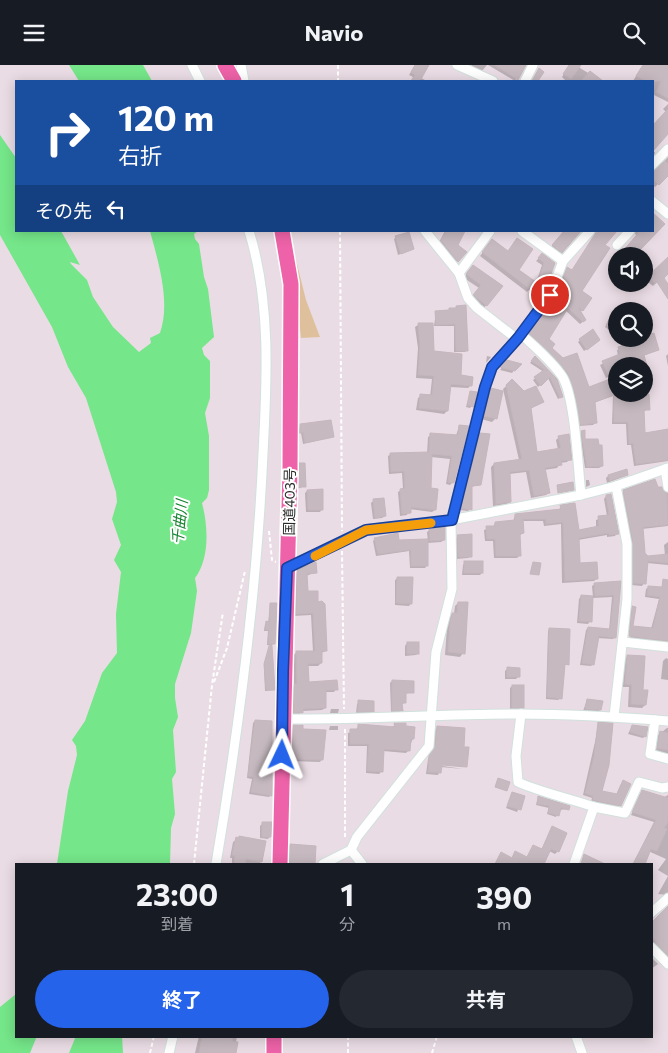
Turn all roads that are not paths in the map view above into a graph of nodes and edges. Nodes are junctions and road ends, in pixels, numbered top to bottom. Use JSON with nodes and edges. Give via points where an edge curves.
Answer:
{"nodes":[{"id":1,"x":192,"y":65,"type":"edge"},
{"id":2,"x":225,"y":65,"type":"edge"},
{"id":3,"x":241,"y":65,"type":"edge"},
{"id":4,"x":456,"y":65,"type":"edge"},
{"id":5,"x":533,"y":65,"type":"edge"},
{"id":6,"x":200,"y":80,"type":"edge"},
{"id":7,"x":233,"y":80,"type":"edge"},
{"id":8,"x":244,"y":80,"type":"edge"},
{"id":9,"x":491,"y":80,"type":"edge"},
{"id":10,"x":526,"y":80,"type":"edge"},
{"id":11,"x":668,"y":149,"type":"edge"},
{"id":12,"x":654,"y":163,"type":"edge"},
{"id":13,"x":654,"y":204,"type":"edge"},
{"id":14,"x":668,"y":214,"type":"edge"},
{"id":15,"x":249,"y":232,"type":"edge"},
{"id":16,"x":282,"y":232,"type":"edge"},
{"id":17,"x":426,"y":232,"type":"edge"},
{"id":18,"x":489,"y":232,"type":"edge"},
{"id":19,"x":523,"y":232,"type":"edge"},
{"id":20,"x":589,"y":232,"type":"edge"},
{"id":21,"x":629,"y":232,"type":"edge"},
{"id":22,"x":617,"y":245,"type":"dead end"},
{"id":23,"x":563,"y":261,"type":"junction"},
{"id":24,"x":459,"y":273,"type":"junction"},
{"id":25,"x":519,"y":337,"type":"junction"},
{"id":26,"x":667,"y":469,"type":"edge"},
{"id":27,"x":616,"y":486,"type":"junction"},
{"id":28,"x":668,"y":487,"type":"edge"},
{"id":29,"x":581,"y":495,"type":"junction"},
{"id":30,"x":452,"y":520,"type":"junction"},
{"id":31,"x":287,"y":568,"type":"junction"},
{"id":32,"x":623,"y":642,"type":"junction"},
{"id":33,"x":668,"y":647,"type":"edge"},
{"id":34,"x":521,"y":714,"type":"junction"},
{"id":35,"x":432,"y":716,"type":"junction"},
{"id":36,"x":614,"y":717,"type":"junction"},
{"id":37,"x":284,"y":719,"type":"junction"},
{"id":38,"x":655,"y":720,"type":"junction"},
{"id":39,"x":668,"y":721,"type":"edge"},
{"id":40,"x":668,"y":759,"type":"edge"},
{"id":41,"x":668,"y":787,"type":"edge"},
{"id":42,"x":594,"y":807,"type":"junction"},
{"id":43,"x":351,"y":850,"type":"junction"},
{"id":44,"x":216,"y":863,"type":"edge"},
{"id":45,"x":280,"y":863,"type":"edge"},
{"id":46,"x":325,"y":863,"type":"edge"},
{"id":47,"x":361,"y":863,"type":"edge"},
{"id":48,"x":574,"y":863,"type":"edge"},
{"id":49,"x":668,"y":898,"type":"edge"},
{"id":50,"x":653,"y":911,"type":"edge"},
{"id":51,"x":653,"y":949,"type":"edge"},
{"id":52,"x":668,"y":964,"type":"edge"},
{"id":53,"x":172,"y":1038,"type":"edge"},
{"id":54,"x":274,"y":1038,"type":"edge"},
{"id":55,"x":577,"y":1038,"type":"edge"},
{"id":56,"x":168,"y":1053,"type":"edge"},
{"id":57,"x":274,"y":1053,"type":"edge"},
{"id":58,"x":582,"y":1053,"type":"edge"}],
"edges":[{"from":1,"to":6,"type":"street"},
{"from":2,"to":7,"type":"highway"},
{"from":3,"to":8,"type":"street"},
{"from":4,"to":9,"type":"street"},
{"from":5,"to":10,"type":"street"},
{"from":11,"to":12,"type":"street"},
{"from":13,"to":14,"type":"street"},
{"from":15,"to":44,"type":"street","via":[[259,274],[267,370],[261,513],[237,737]]},
{"from":16,"to":31,"type":"highway","name":"国道403号","via":[[291,284]]},
{"from":17,"to":24,"type":"street"},
{"from":18,"to":24,"type":"street"},
{"from":19,"to":23,"type":"street"},
{"from":20,"to":23,"type":"street"},
{"from":21,"to":22,"type":"street"},
{"from":23,"to":25,"type":"street","via":[[550,295]]},
{"from":24,"to":25,"type":"street","via":[[468,298],[477,308]]},
{"from":25,"to":29,"type":"street","via":[[544,355],[563,377],[570,399]]},
{"from":25,"to":30,"type":"street","via":[[492,367]]},
{"from":26,"to":27,"type":"street"},
{"from":26,"to":28,"type":"street"},
{"from":27,"to":29,"type":"street"},
{"from":27,"to":32,"type":"street","via":[[626,543],[627,599]]},
{"from":29,"to":30,"type":"street"},
{"from":30,"to":31,"type":"street","via":[[366,530]]},
{"from":30,"to":35,"type":"street","via":[[452,589],[436,652]]},
{"from":31,"to":37,"type":"highway","name":"国道403号"},
{"from":32,"to":33,"type":"street"},
{"from":32,"to":36,"type":"street"},
{"from":34,"to":35,"type":"street"},
{"from":34,"to":36,"type":"street"},
{"from":34,"to":42,"type":"street","via":[[516,756],[518,782]]},
{"from":35,"to":37,"type":"street","via":[[371,720]]},
{"from":35,"to":43,"type":"street","via":[[429,746],[357,837]]},
{"from":36,"to":38,"type":"street"},
{"from":37,"to":45,"type":"highway","name":"国道403号"},
{"from":38,"to":39,"type":"street"},
{"from":38,"to":40,"type":"street","via":[[650,754]]},
{"from":41,"to":42,"type":"street","via":[[662,789],[639,782],[626,813]]},
{"from":42,"to":48,"type":"street"},
{"from":43,"to":46,"type":"street"},
{"from":43,"to":47,"type":"street"},
{"from":49,"to":50,"type":"street"},
{"from":51,"to":52,"type":"street"},
{"from":53,"to":56,"type":"street"},
{"from":54,"to":57,"type":"highway"},
{"from":55,"to":58,"type":"street"}]}
